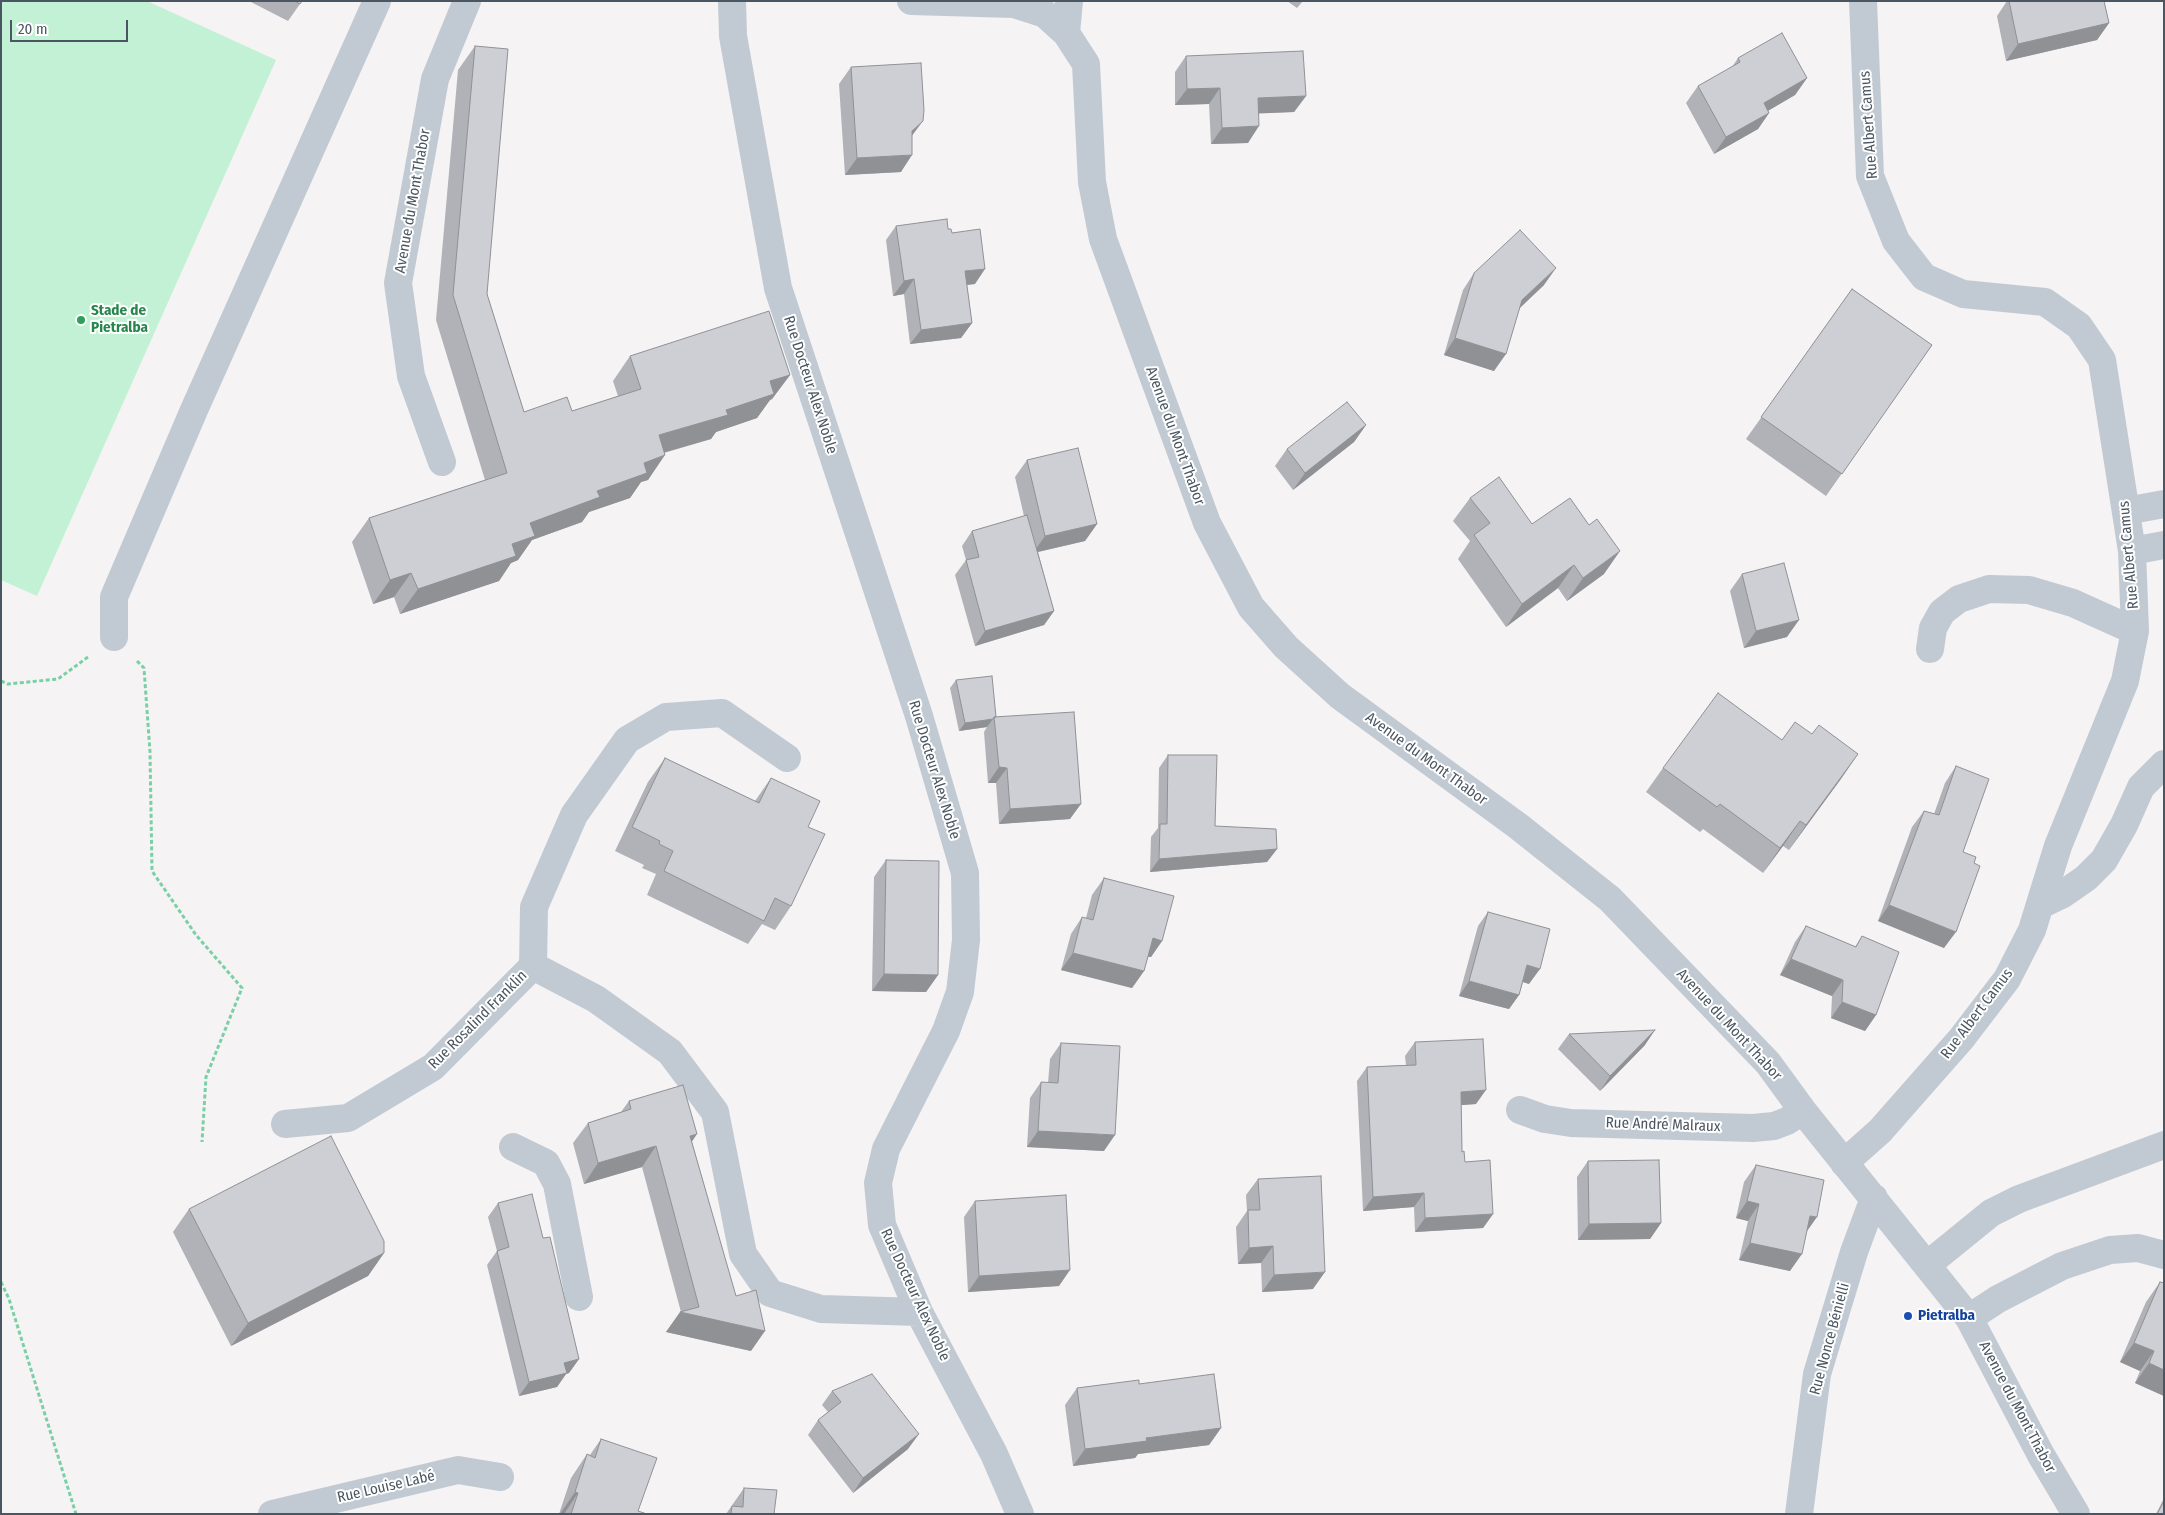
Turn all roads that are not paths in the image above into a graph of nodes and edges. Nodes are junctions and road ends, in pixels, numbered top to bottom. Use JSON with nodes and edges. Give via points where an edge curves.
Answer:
{"nodes":[{"id":1,"x":377,"y":1,"type":"edge"},
{"id":2,"x":467,"y":1,"type":"edge"},
{"id":3,"x":732,"y":1,"type":"edge"},
{"id":4,"x":911,"y":1,"type":"edge"},
{"id":5,"x":1069,"y":1,"type":"edge"},
{"id":6,"x":1863,"y":1,"type":"edge"},
{"id":7,"x":1066,"y":33,"type":"junction"},
{"id":8,"x":442,"y":462,"type":"dead end"},
{"id":9,"x":2164,"y":504,"type":"edge"},
{"id":10,"x":2126,"y":511,"type":"junction"},
{"id":11,"x":2164,"y":545,"type":"edge"},
{"id":12,"x":2132,"y":551,"type":"junction"},
{"id":13,"x":2135,"y":631,"type":"junction"},
{"id":14,"x":114,"y":637,"type":"road end"},
{"id":15,"x":1930,"y":649,"type":"dead end"},
{"id":16,"x":787,"y":758,"type":"dead end"},
{"id":17,"x":2164,"y":764,"type":"edge"},
{"id":18,"x":2040,"y":905,"type":"junction"},
{"id":19,"x":532,"y":966,"type":"junction"},
{"id":20,"x":1520,"y":1110,"type":"dead end"},
{"id":21,"x":1803,"y":1111,"type":"junction"},
{"id":22,"x":285,"y":1124,"type":"dead end"},
{"id":23,"x":2164,"y":1145,"type":"edge"},
{"id":24,"x":513,"y":1147,"type":"dead end"},
{"id":25,"x":1844,"y":1162,"type":"junction"},
{"id":26,"x":1874,"y":1198,"type":"junction"},
{"id":27,"x":2164,"y":1255,"type":"edge"},
{"id":28,"x":1927,"y":1266,"type":"junction"},
{"id":29,"x":579,"y":1297,"type":"dead end"},
{"id":30,"x":919,"y":1312,"type":"junction"},
{"id":31,"x":1969,"y":1318,"type":"junction"},
{"id":32,"x":500,"y":1477,"type":"dead end"},
{"id":33,"x":272,"y":1514,"type":"edge"},
{"id":34,"x":1020,"y":1514,"type":"edge"},
{"id":35,"x":1800,"y":1514,"type":"edge"},
{"id":36,"x":2076,"y":1514,"type":"edge"}],
"edges":[{"from":1,"to":14,"type":"street","via":[[114,597]]},
{"from":2,"to":8,"type":"street","name":"Avenue du Mont Thabor","via":[[435,79],[398,283],[411,376]]},
{"from":3,"to":30,"type":"street","name":"Rue Docteur Alex Noble","via":[[733,36],[778,288],[919,716],[965,873],[966,940],[960,992],[946,1031],[886,1149],[878,1183],[882,1225]]},
{"from":4,"to":7,"type":"street","name":"Avenue du Mont Thabor","via":[[1014,4],[1044,14]]},
{"from":5,"to":7,"type":"street"},
{"from":6,"to":10,"type":"street","name":"Rue Albert Camus","via":[[1870,176],[1896,241],[1924,277],[1963,294],[2045,302],[2079,326],[2102,360]]},
{"from":7,"to":21,"type":"street","name":"Avenue du Mont Thabor","via":[[1086,64],[1092,182],[1103,239],[1207,523],[1250,607],[1286,647],[1340,696],[1518,826],[1610,899],[1768,1063]]},
{"from":9,"to":10,"type":"street"},
{"from":10,"to":12,"type":"street","name":"Rue Albert Camus"},
{"from":11,"to":12,"type":"street"},
{"from":12,"to":13,"type":"street","name":"Rue Albert Camus"},
{"from":13,"to":15,"type":"street","via":[[2047,595],[2029,590],[1989,588],[1960,599],[1942,612],[1932,628]]},
{"from":13,"to":18,"type":"street","name":"Rue Albert Camus","via":[[2125,680],[2058,846]]},
{"from":16,"to":19,"type":"street","via":[[722,713],[666,718],[628,740],[574,815],[534,908]]},
{"from":17,"to":18,"type":"street","via":[[2141,787],[2104,860],[2086,878]]},
{"from":18,"to":25,"type":"street","name":"Rue Albert Camus","via":[[2032,930],[2007,979],[1961,1039],[1880,1131]]},
{"from":19,"to":22,"type":"street","name":"Rue Rosalind Franklin","via":[[433,1067],[348,1118]]},
{"from":19,"to":30,"type":"street","via":[[596,999],[670,1052],[715,1112],[743,1254],[770,1293],[821,1309]]},
{"from":20,"to":21,"type":"street","name":"Rue André Malraux","via":[[1545,1119],[1571,1122],[1753,1128],[1774,1126]]},
{"from":21,"to":25,"type":"street","name":"Avenue du Mont Thabor"},
{"from":23,"to":28,"type":"street","via":[[2019,1199],[1991,1213]]},
{"from":24,"to":29,"type":"street","via":[[546,1163],[558,1184]]},
{"from":25,"to":26,"type":"street","name":"Avenue du Mont Thabor"},
{"from":26,"to":28,"type":"street","name":"Avenue du Mont Thabor"},
{"from":26,"to":35,"type":"street","name":"Rue Nonce Bénielli","via":[[1817,1374]]},
{"from":27,"to":31,"type":"street","via":[[2138,1248],[2110,1250],[2062,1266]]},
{"from":28,"to":31,"type":"street","name":"Avenue du Mont Thabor"},
{"from":30,"to":34,"type":"street","name":"Rue Docteur Alex Noble","via":[[994,1454]]},
{"from":31,"to":36,"type":"street","name":"Avenue du Mont Thabor"},
{"from":32,"to":33,"type":"street","name":"Rue Louise Labé","via":[[458,1470]]}]}
